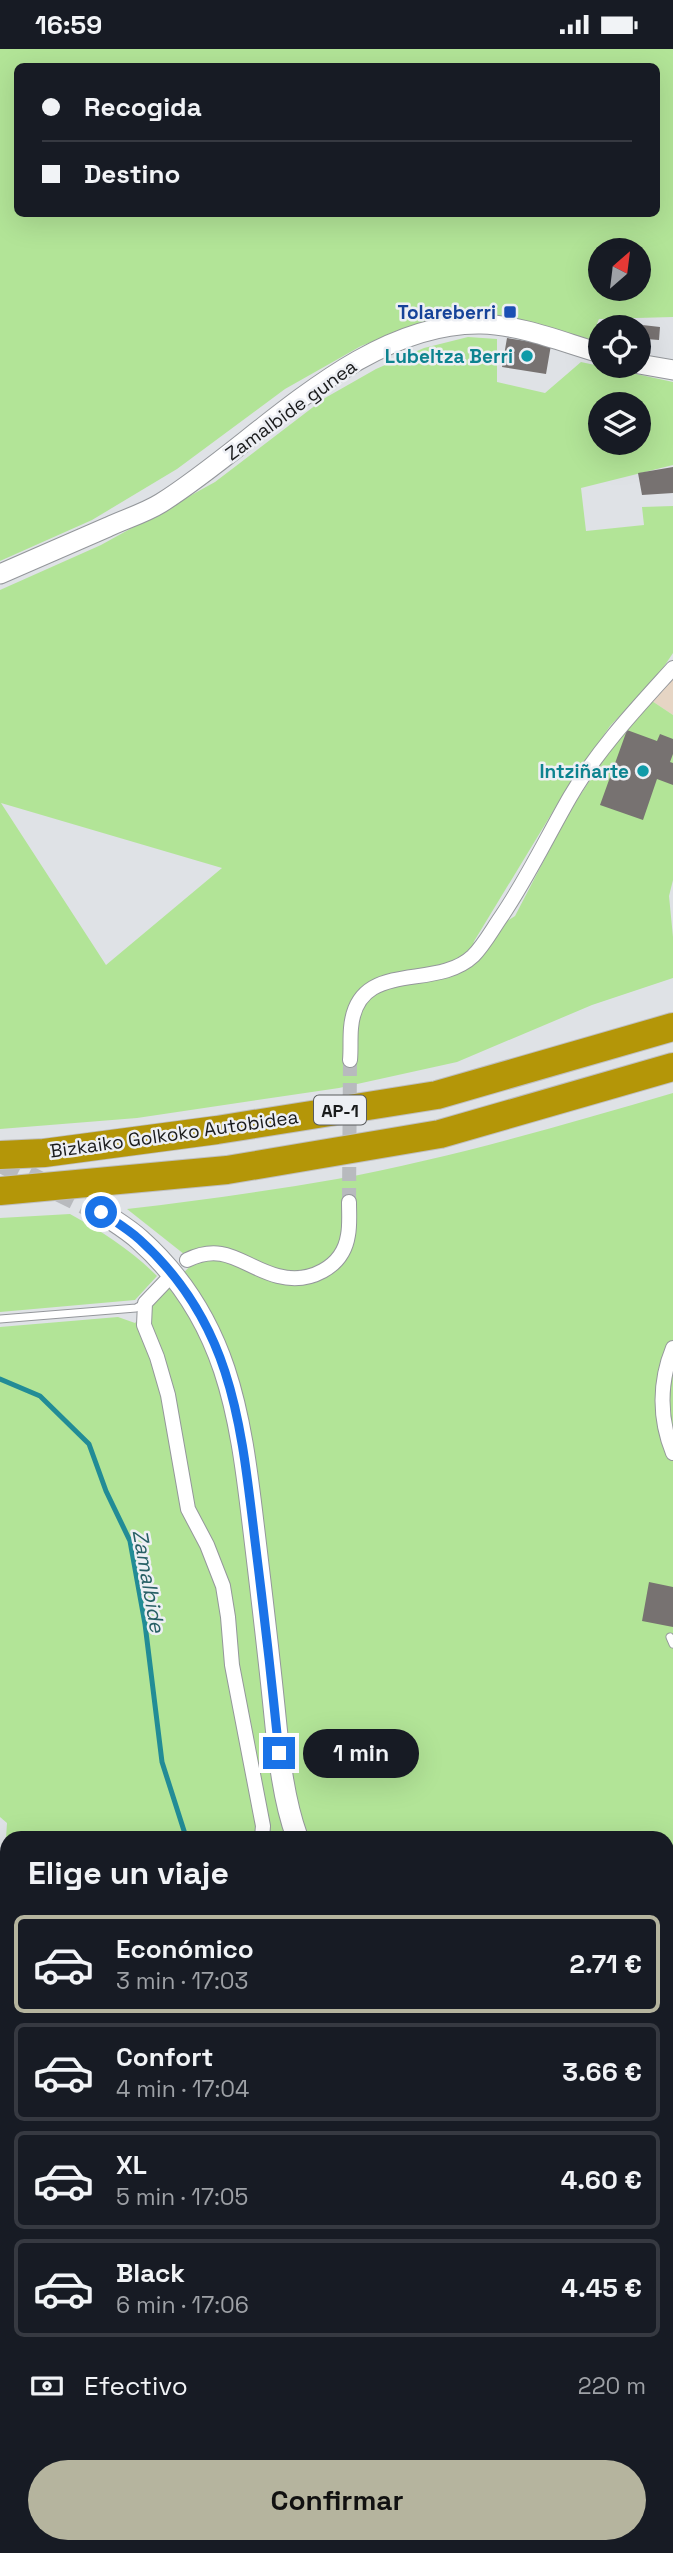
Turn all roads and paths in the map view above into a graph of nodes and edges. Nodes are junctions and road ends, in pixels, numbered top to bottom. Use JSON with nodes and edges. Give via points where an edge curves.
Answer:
{"nodes":[{"id":1,"x":588,"y":350,"type":"edge"},
{"id":2,"x":651,"y":366,"type":"edge"},
{"id":3,"x":673,"y":370,"type":"edge"},
{"id":4,"x":0,"y":574,"type":"edge"},
{"id":5,"x":673,"y":668,"type":"edge"},
{"id":6,"x":673,"y":1027,"type":"edge"},
{"id":7,"x":351,"y":1060,"type":"tunnel mouth"},
{"id":8,"x":673,"y":1067,"type":"edge"},
{"id":9,"x":0,"y":1155,"type":"edge"},
{"id":10,"x":0,"y":1191,"type":"edge"},
{"id":11,"x":349,"y":1202,"type":"tunnel mouth"},
{"id":12,"x":101,"y":1212,"type":"tunnel mouth"},
{"id":13,"x":187,"y":1260,"type":"dead end"},
{"id":14,"x":166,"y":1281,"type":"dead end"},
{"id":15,"x":145,"y":1303,"type":"junction"},
{"id":16,"x":0,"y":1319,"type":"edge"},
{"id":17,"x":673,"y":1348,"type":"edge"},
{"id":18,"x":673,"y":1453,"type":"edge"},
{"id":19,"x":263,"y":1831,"type":"edge"},
{"id":20,"x":295,"y":1831,"type":"edge"}],
"edges":[{"from":1,"to":4,"type":"street","name":"Zamalbide gunea","via":[[483,324],[445,327],[410,337],[361,359],[317,387],[159,504]]},
{"from":2,"to":3,"type":"street"},
{"from":5,"to":7,"type":"street","via":[[591,765],[523,884],[473,955],[440,973],[384,981],[362,998],[351,1026]]},
{"from":6,"to":9,"type":"highway","name":"Bizkaiko Golkoko Autobidea","number":"AP-1","via":[[437,1095],[217,1130]]},
{"from":8,"to":10,"type":"highway","name":"Bizkaiko Golkoko Autobidea","number":"AP-1","via":[[440,1134],[227,1170]]},
{"from":11,"to":13,"type":"street","via":[[344,1250],[333,1265],[309,1277],[292,1279],[229,1255],[200,1254]]},
{"from":12,"to":20,"type":"main road","via":[[139,1239],[167,1268],[205,1325],[230,1384],[246,1466],[279,1753]]},
{"from":14,"to":15,"type":"street"},
{"from":15,"to":16,"type":"lane","via":[[136,1308]]},
{"from":15,"to":19,"type":"street","via":[[144,1325],[168,1395],[188,1509],[223,1586],[232,1665]]},
{"from":17,"to":18,"type":"street","via":[[662,1411]]}]}
